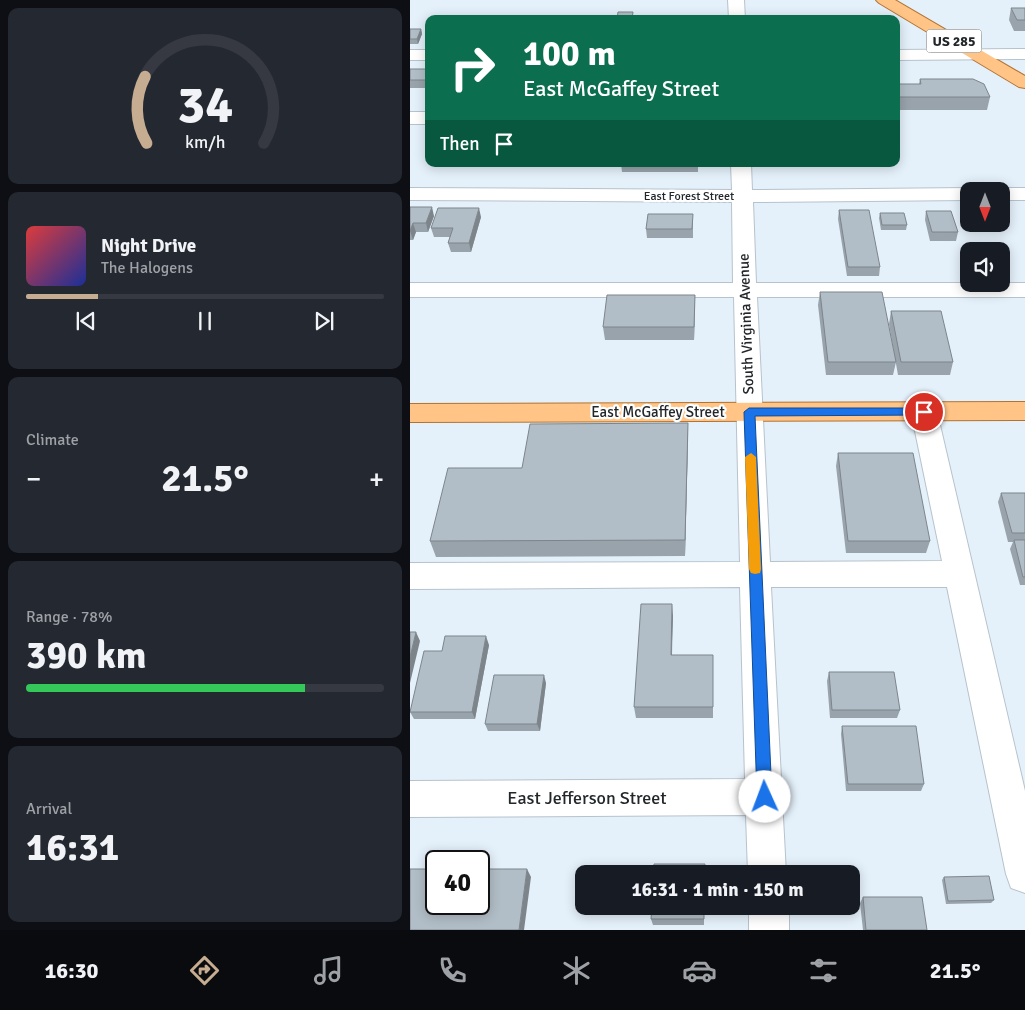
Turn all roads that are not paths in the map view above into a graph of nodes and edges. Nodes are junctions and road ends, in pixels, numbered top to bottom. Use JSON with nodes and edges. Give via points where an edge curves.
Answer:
{"nodes":[{"id":1,"x":736,"y":0,"type":"edge"},
{"id":2,"x":884,"y":0,"type":"edge"},
{"id":3,"x":737,"y":15,"type":"edge"},
{"id":4,"x":977,"y":54,"type":"junction"},
{"id":5,"x":1025,"y":54,"type":"edge"},
{"id":6,"x":410,"y":55,"type":"edge"},
{"id":7,"x":425,"y":55,"type":"edge"},
{"id":8,"x":900,"y":55,"type":"edge"},
{"id":9,"x":1025,"y":83,"type":"edge"},
{"id":10,"x":410,"y":118,"type":"edge"},
{"id":11,"x":425,"y":118,"type":"edge"},
{"id":12,"x":742,"y":167,"type":"edge"},
{"id":13,"x":410,"y":194,"type":"edge"},
{"id":14,"x":960,"y":194,"type":"edge"},
{"id":15,"x":1010,"y":194,"type":"edge"},
{"id":16,"x":1025,"y":194,"type":"edge"},
{"id":17,"x":742,"y":196,"type":"junction"},
{"id":18,"x":410,"y":290,"type":"edge"},
{"id":19,"x":1025,"y":290,"type":"edge"},
{"id":20,"x":746,"y":291,"type":"junction"},
{"id":21,"x":1025,"y":411,"type":"edge"},
{"id":22,"x":749,"y":412,"type":"junction"},
{"id":23,"x":924,"y":412,"type":"junction"},
{"id":24,"x":410,"y":413,"type":"edge"},
{"id":25,"x":960,"y":574,"type":"junction"},
{"id":26,"x":756,"y":575,"type":"junction"},
{"id":27,"x":410,"y":576,"type":"edge"},
{"id":28,"x":765,"y":797,"type":"junction"},
{"id":29,"x":410,"y":799,"type":"edge"},
{"id":30,"x":768,"y":865,"type":"edge"},
{"id":31,"x":1025,"y":874,"type":"edge"},
{"id":32,"x":769,"y":915,"type":"edge"},
{"id":33,"x":770,"y":930,"type":"edge"}],
"edges":[{"from":1,"to":3,"type":"street"},
{"from":2,"to":4,"type":"main road","number":"US 285"},
{"from":4,"to":5,"type":"street"},
{"from":4,"to":8,"type":"street"},
{"from":4,"to":9,"type":"main road","number":"US 285"},
{"from":6,"to":7,"type":"street"},
{"from":10,"to":11,"type":"street"},
{"from":12,"to":17,"type":"street","name":"South Virginia Avenue"},
{"from":13,"to":17,"type":"street","name":"East Forest Street"},
{"from":14,"to":17,"type":"street","name":"East Forest Street"},
{"from":15,"to":16,"type":"street"},
{"from":17,"to":20,"type":"street","name":"South Virginia Avenue"},
{"from":18,"to":20,"type":"street"},
{"from":19,"to":20,"type":"street"},
{"from":20,"to":22,"type":"street","name":"South Virginia Avenue"},
{"from":21,"to":23,"type":"main road","name":"East McGaffey Street"},
{"from":22,"to":23,"type":"main road","name":"East McGaffey Street"},
{"from":22,"to":24,"type":"main road","name":"East McGaffey Street"},
{"from":22,"to":26,"type":"street","name":"South Virginia Avenue"},
{"from":23,"to":25,"type":"street"},
{"from":25,"to":26,"type":"street"},
{"from":25,"to":31,"type":"street"},
{"from":26,"to":27,"type":"street"},
{"from":26,"to":28,"type":"street","name":"South Virginia Avenue"},
{"from":28,"to":29,"type":"street","name":"East Jefferson Street"},
{"from":28,"to":30,"type":"street","name":"South Virginia Avenue"},
{"from":32,"to":33,"type":"street"}]}
